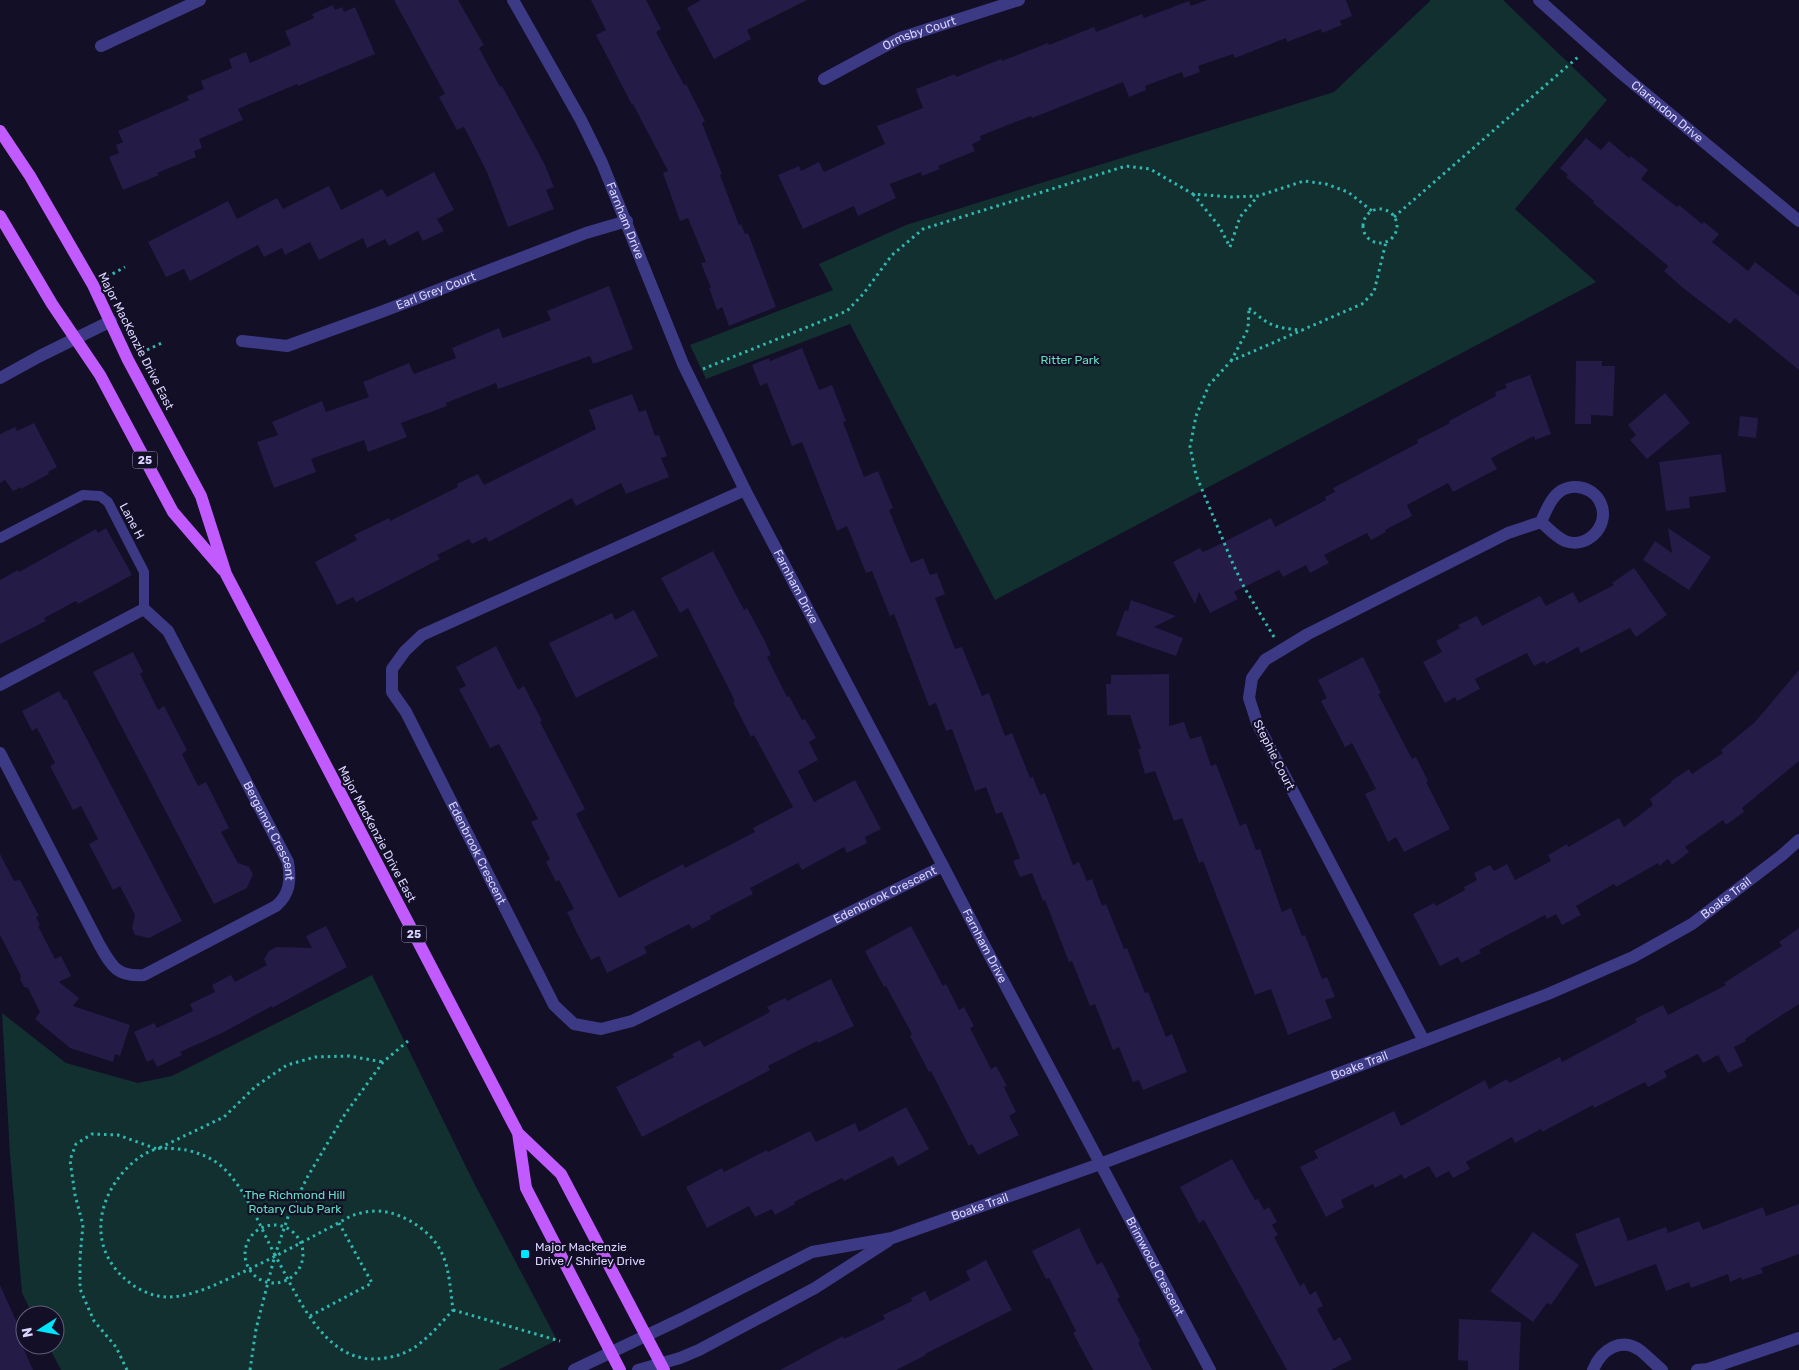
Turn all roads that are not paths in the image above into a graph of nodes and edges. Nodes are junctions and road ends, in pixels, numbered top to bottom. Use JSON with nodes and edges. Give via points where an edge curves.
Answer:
{"nodes":[{"id":1,"x":200,"y":0,"type":"edge"},
{"id":2,"x":514,"y":0,"type":"edge"},
{"id":3,"x":1019,"y":0,"type":"edge"},
{"id":4,"x":1539,"y":0,"type":"edge"},
{"id":5,"x":101,"y":46,"type":"dead end"},
{"id":6,"x":824,"y":79,"type":"dead end"},
{"id":7,"x":0,"y":130,"type":"edge"},
{"id":8,"x":0,"y":216,"type":"edge"},
{"id":9,"x":627,"y":221,"type":"junction"},
{"id":10,"x":1799,"y":221,"type":"edge"},
{"id":11,"x":111,"y":321,"type":"junction"},
{"id":12,"x":75,"y":338,"type":"junction"},
{"id":13,"x":242,"y":341,"type":"dead end"},
{"id":14,"x":0,"y":378,"type":"edge"},
{"id":15,"x":744,"y":490,"type":"junction"},
{"id":16,"x":1541,"y":522,"type":"junction"},
{"id":17,"x":0,"y":538,"type":"edge"},
{"id":18,"x":226,"y":574,"type":"junction"},
{"id":19,"x":144,"y":609,"type":"junction"},
{"id":20,"x":0,"y":685,"type":"edge"},
{"id":21,"x":0,"y":753,"type":"edge"},
{"id":22,"x":1799,"y":840,"type":"edge"},
{"id":23,"x":943,"y":866,"type":"junction"},
{"id":24,"x":1424,"y":1041,"type":"junction"},
{"id":25,"x":518,"y":1133,"type":"junction"},
{"id":26,"x":1100,"y":1164,"type":"junction"},
{"id":27,"x":892,"y":1238,"type":"junction"},
{"id":28,"x":645,"y":1335,"type":"junction"},
{"id":29,"x":1799,"y":1338,"type":"edge"},
{"id":30,"x":610,"y":1352,"type":"junction"},
{"id":31,"x":662,"y":1367,"type":"edge"},
{"id":32,"x":639,"y":1369,"type":"edge"},
{"id":33,"x":574,"y":1370,"type":"edge"},
{"id":34,"x":620,"y":1370,"type":"edge"},
{"id":35,"x":1210,"y":1370,"type":"edge"},
{"id":36,"x":1593,"y":1370,"type":"edge"},
{"id":37,"x":1662,"y":1370,"type":"edge"},
{"id":38,"x":1697,"y":1370,"type":"edge"}],
"edges":[{"from":1,"to":5,"type":"street"},
{"from":2,"to":9,"type":"street","name":"Farnham Drive","via":[[581,120]]},
{"from":3,"to":6,"type":"street","name":"Ormsby Court","via":[[900,38]]},
{"from":4,"to":10,"type":"street","name":"Clarendon Drive"},
{"from":7,"to":11,"type":"main road","name":"Major MacKenzie Drive East","number":"25","via":[[30,176]]},
{"from":8,"to":12,"type":"main road","name":"Major MacKenzie Drive East","number":"25"},
{"from":9,"to":13,"type":"street","name":"Earl Grey Court","via":[[586,233],[287,346]]},
{"from":9,"to":15,"type":"street","name":"Farnham Drive","via":[[684,364]]},
{"from":11,"to":12,"type":"street"},
{"from":11,"to":18,"type":"main road","name":"Major MacKenzie Drive East","number":"25","via":[[128,360],[201,496]]},
{"from":12,"to":14,"type":"street"},
{"from":12,"to":18,"type":"main road","name":"Major MacKenzie Drive East","number":"25","via":[[100,375],[173,512]]},
{"from":15,"to":23,"type":"street","name":"Farnham Drive"},
{"from":15,"to":23,"type":"street","name":"Edenbrook Crescent","via":[[422,635],[405,650],[392,669],[392,692],[406,712],[554,1005],[574,1024],[601,1030],[632,1021]]},
{"from":16,"to":16,"type":"street","via":[[1556,495],[1573,487],[1591,491],[1602,506],[1602,524],[1598,532],[1583,542],[1565,541]]},
{"from":16,"to":24,"type":"street","name":"Stephie Court","via":[[1508,533],[1308,634],[1265,660],[1252,678],[1249,698],[1257,723]]},
{"from":17,"to":19,"type":"lane","name":"Lane H","via":[[83,495],[100,496],[108,502],[144,572]]},
{"from":18,"to":25,"type":"main road","name":"Major MacKenzie Drive East","number":"25"},
{"from":19,"to":20,"type":"street"},
{"from":19,"to":21,"type":"street","name":"Bergamot Crescent","via":[[168,632],[288,862],[289,881],[284,899],[144,975],[120,972],[110,964],[99,944]]},
{"from":22,"to":24,"type":"street","name":"Boake Trail","via":[[1692,924],[1633,957],[1548,994]]},
{"from":23,"to":26,"type":"street","name":"Farnham Drive"},
{"from":24,"to":26,"type":"street","name":"Boake Trail"},
{"from":25,"to":28,"type":"main road","name":"Major MacKenzie Drive East","number":"25","via":[[561,1174]]},
{"from":25,"to":30,"type":"main road","name":"Major MacKenzie Drive East","number":"25","via":[[526,1188]]},
{"from":26,"to":27,"type":"street","name":"Boake Trail"},
{"from":26,"to":35,"type":"street","name":"Brimwood Crescent"},
{"from":27,"to":28,"type":"street","name":"Boake Trail","via":[[812,1252]]},
{"from":27,"to":31,"type":"street","name":"Boake Trail","via":[[815,1288]]},
{"from":28,"to":30,"type":"street","name":"Boake Trail"},
{"from":28,"to":31,"type":"main road","name":"Major MacKenzie Drive East","number":"25"},
{"from":29,"to":38,"type":"street"},
{"from":30,"to":33,"type":"street","name":"Boake Trail"},
{"from":30,"to":34,"type":"main road","name":"Major MacKenzie Drive East","number":"25"},
{"from":31,"to":32,"type":"street","name":"Boake Trail"},
{"from":36,"to":37,"type":"street","via":[[1603,1353],[1621,1345],[1640,1350]]}]}
